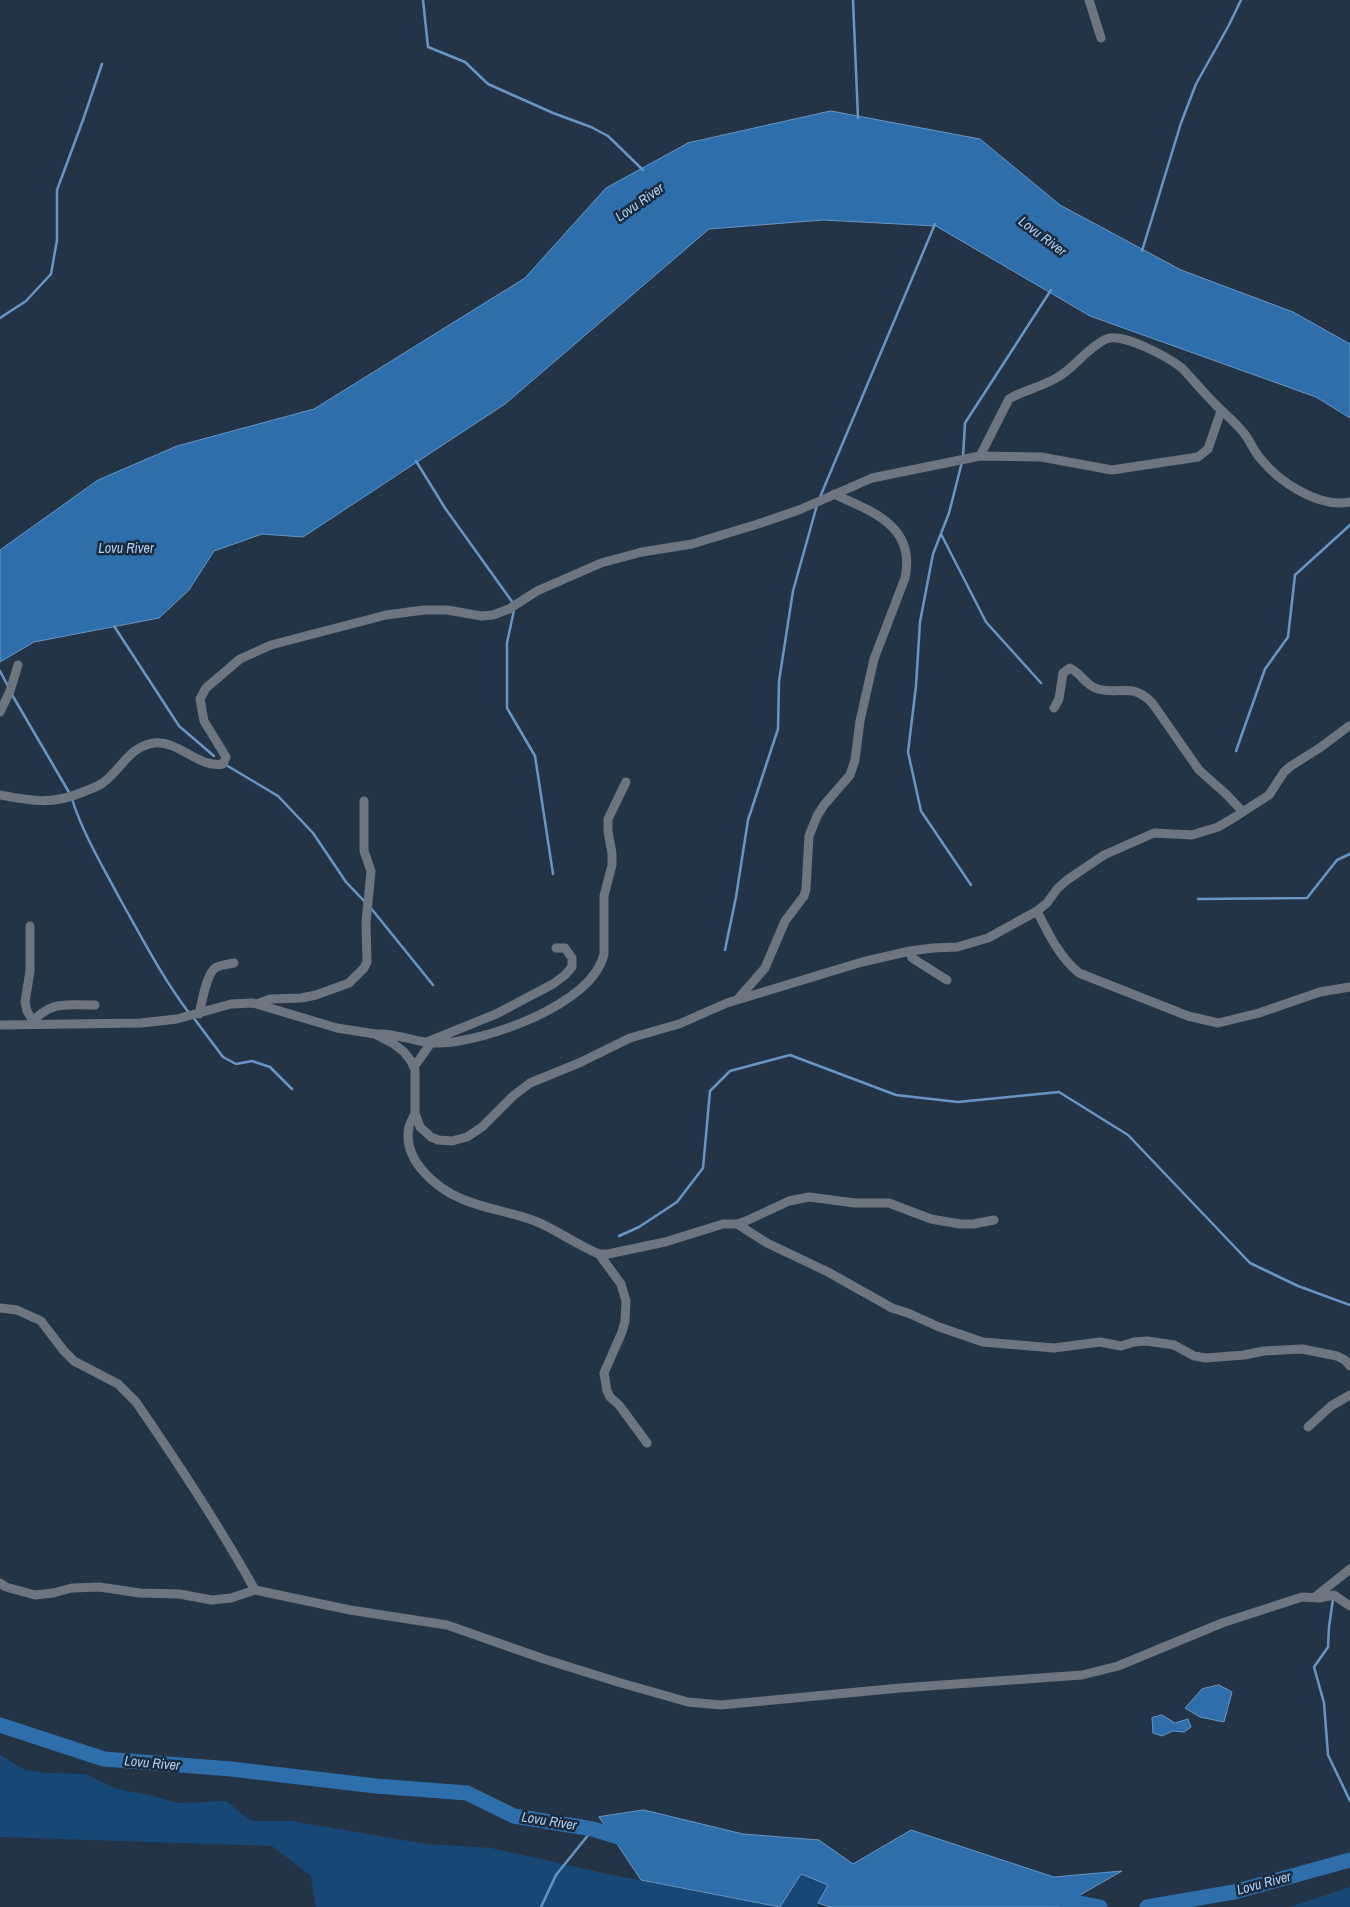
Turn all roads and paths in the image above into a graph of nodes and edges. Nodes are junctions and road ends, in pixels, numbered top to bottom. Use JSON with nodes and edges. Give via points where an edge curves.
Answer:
{"nodes":[{"id":1,"x":1089,"y":0,"type":"edge"},
{"id":2,"x":1101,"y":38,"type":"dead end"},
{"id":3,"x":1221,"y":411,"type":"junction"},
{"id":4,"x":980,"y":456,"type":"junction"},
{"id":5,"x":834,"y":494,"type":"junction"},
{"id":6,"x":1350,"y":502,"type":"edge"},
{"id":7,"x":18,"y":665,"type":"dead end"},
{"id":8,"x":1054,"y":708,"type":"dead end"},
{"id":9,"x":0,"y":712,"type":"edge"},
{"id":10,"x":1349,"y":726,"type":"edge"},
{"id":11,"x":626,"y":782,"type":"dead end"},
{"id":12,"x":0,"y":795,"type":"edge"},
{"id":13,"x":364,"y":801,"type":"dead end"},
{"id":14,"x":1243,"y":812,"type":"junction"},
{"id":15,"x":1037,"y":911,"type":"junction"},
{"id":16,"x":30,"y":926,"type":"dead end"},
{"id":17,"x":556,"y":948,"type":"dead end"},
{"id":18,"x":910,"y":951,"type":"junction"},
{"id":19,"x":234,"y":962,"type":"dead end"},
{"id":20,"x":947,"y":980,"type":"dead end"},
{"id":21,"x":1350,"y":987,"type":"edge"},
{"id":22,"x":736,"y":1000,"type":"junction"},
{"id":23,"x":257,"y":1004,"type":"junction"},
{"id":24,"x":95,"y":1005,"type":"dead end"},
{"id":25,"x":199,"y":1014,"type":"junction"},
{"id":26,"x":31,"y":1024,"type":"junction"},
{"id":27,"x":0,"y":1025,"type":"edge"},
{"id":28,"x":375,"y":1034,"type":"junction"},
{"id":29,"x":429,"y":1043,"type":"junction"},
{"id":30,"x":414,"y":1068,"type":"junction"},
{"id":31,"x":415,"y":1114,"type":"junction"},
{"id":32,"x":994,"y":1220,"type":"dead end"},
{"id":33,"x":737,"y":1224,"type":"junction"},
{"id":34,"x":599,"y":1254,"type":"junction"},
{"id":35,"x":0,"y":1308,"type":"edge"},
{"id":36,"x":1350,"y":1366,"type":"edge"},
{"id":37,"x":1350,"y":1395,"type":"edge"},
{"id":38,"x":1308,"y":1426,"type":"dead end"},
{"id":39,"x":647,"y":1444,"type":"dead end"},
{"id":40,"x":1350,"y":1569,"type":"edge"},
{"id":41,"x":0,"y":1583,"type":"edge"},
{"id":42,"x":255,"y":1590,"type":"junction"},
{"id":43,"x":1314,"y":1597,"type":"junction"},
{"id":44,"x":1350,"y":1606,"type":"edge"}],
"edges":[{"from":1,"to":2,"type":"street"},
{"from":3,"to":4,"type":"street","via":[[1208,449],[1198,457],[1112,470],[1041,457]]},
{"from":3,"to":4,"type":"street","via":[[1173,361],[1126,339],[1110,338],[1055,380],[1009,399]]},
{"from":3,"to":6,"type":"street","via":[[1244,434],[1267,466],[1289,484],[1323,500]]},
{"from":4,"to":5,"type":"street","via":[[872,478]]},
{"from":5,"to":12,"type":"street","via":[[799,510],[692,544],[601,563],[545,587],[493,615],[424,610],[386,615],[254,651],[206,688],[200,699],[204,721],[226,757],[223,764],[210,763],[173,746],[155,743],[127,757],[103,783],[71,797],[45,801]]},
{"from":5,"to":22,"type":"street","via":[[878,515],[891,526],[905,546],[908,564],[874,659],[853,769],[821,811],[809,836],[804,896],[785,920],[764,968]]},
{"from":7,"to":9,"type":"street"},
{"from":8,"to":14,"type":"street","via":[[1059,700],[1064,673],[1070,668],[1092,687],[1140,694],[1153,704],[1200,770]]},
{"from":10,"to":14,"type":"street","via":[[1291,766],[1268,795]]},
{"from":11,"to":29,"type":"street","via":[[608,819],[612,865],[604,896],[604,949],[598,970],[581,988],[538,1015],[486,1036]]},
{"from":13,"to":23,"type":"street","via":[[364,851],[371,871],[366,923],[367,962],[364,968],[360,975],[338,987],[301,998],[270,999]]},
{"from":14,"to":15,"type":"street","via":[[1207,831],[1192,835],[1154,833],[1111,851],[1067,880]]},
{"from":15,"to":18,"type":"street","via":[[988,938],[970,944]]},
{"from":15,"to":21,"type":"street","via":[[1061,953],[1079,972],[1188,1016],[1218,1022],[1259,1013],[1320,992]]},
{"from":16,"to":26,"type":"street","via":[[30,971],[25,1002]]},
{"from":17,"to":29,"type":"street","via":[[567,950],[572,962],[562,978],[496,1014]]},
{"from":18,"to":20,"type":"street","via":[[912,958]]},
{"from":18,"to":22,"type":"street"},
{"from":19,"to":25,"type":"street","via":[[212,971]]},
{"from":22,"to":31,"type":"street","via":[[679,1024],[630,1038],[536,1080],[466,1137],[446,1142],[431,1137],[420,1127]]},
{"from":23,"to":25,"type":"street","via":[[231,1004]]},
{"from":23,"to":28,"type":"street","via":[[337,1028]]},
{"from":24,"to":26,"type":"street","via":[[55,1006],[44,1010]]},
{"from":25,"to":26,"type":"street","via":[[140,1023]]},
{"from":26,"to":27,"type":"street"},
{"from":28,"to":29,"type":"street"},
{"from":28,"to":30,"type":"street","via":[[404,1052]]},
{"from":29,"to":30,"type":"street"},
{"from":30,"to":31,"type":"street"},
{"from":31,"to":34,"type":"street","via":[[409,1127],[412,1153],[420,1169],[431,1179],[460,1199],[533,1220]]},
{"from":32,"to":33,"type":"street","via":[[960,1224],[931,1219],[889,1203],[855,1204],[809,1197],[789,1201]]},
{"from":33,"to":34,"type":"street","via":[[722,1224],[665,1242]]},
{"from":33,"to":36,"type":"street","via":[[892,1308],[983,1342],[1054,1348],[1100,1342],[1121,1346],[1147,1341],[1174,1345],[1194,1356],[1206,1358],[1302,1350],[1337,1356]]},
{"from":34,"to":39,"type":"street","via":[[621,1284],[626,1302],[622,1332],[604,1372],[607,1391]]},
{"from":35,"to":42,"type":"street","via":[[17,1310],[41,1322],[74,1361],[128,1392],[204,1502]]},
{"from":37,"to":38,"type":"street"},
{"from":40,"to":43,"type":"street"},
{"from":41,"to":42,"type":"street","via":[[35,1595],[99,1587],[212,1600]]},
{"from":42,"to":43,"type":"street","via":[[448,1626],[621,1683],[688,1702],[721,1705],[1082,1675],[1118,1666],[1222,1623],[1302,1597]]},
{"from":43,"to":44,"type":"street","via":[[1334,1595]]}]}
